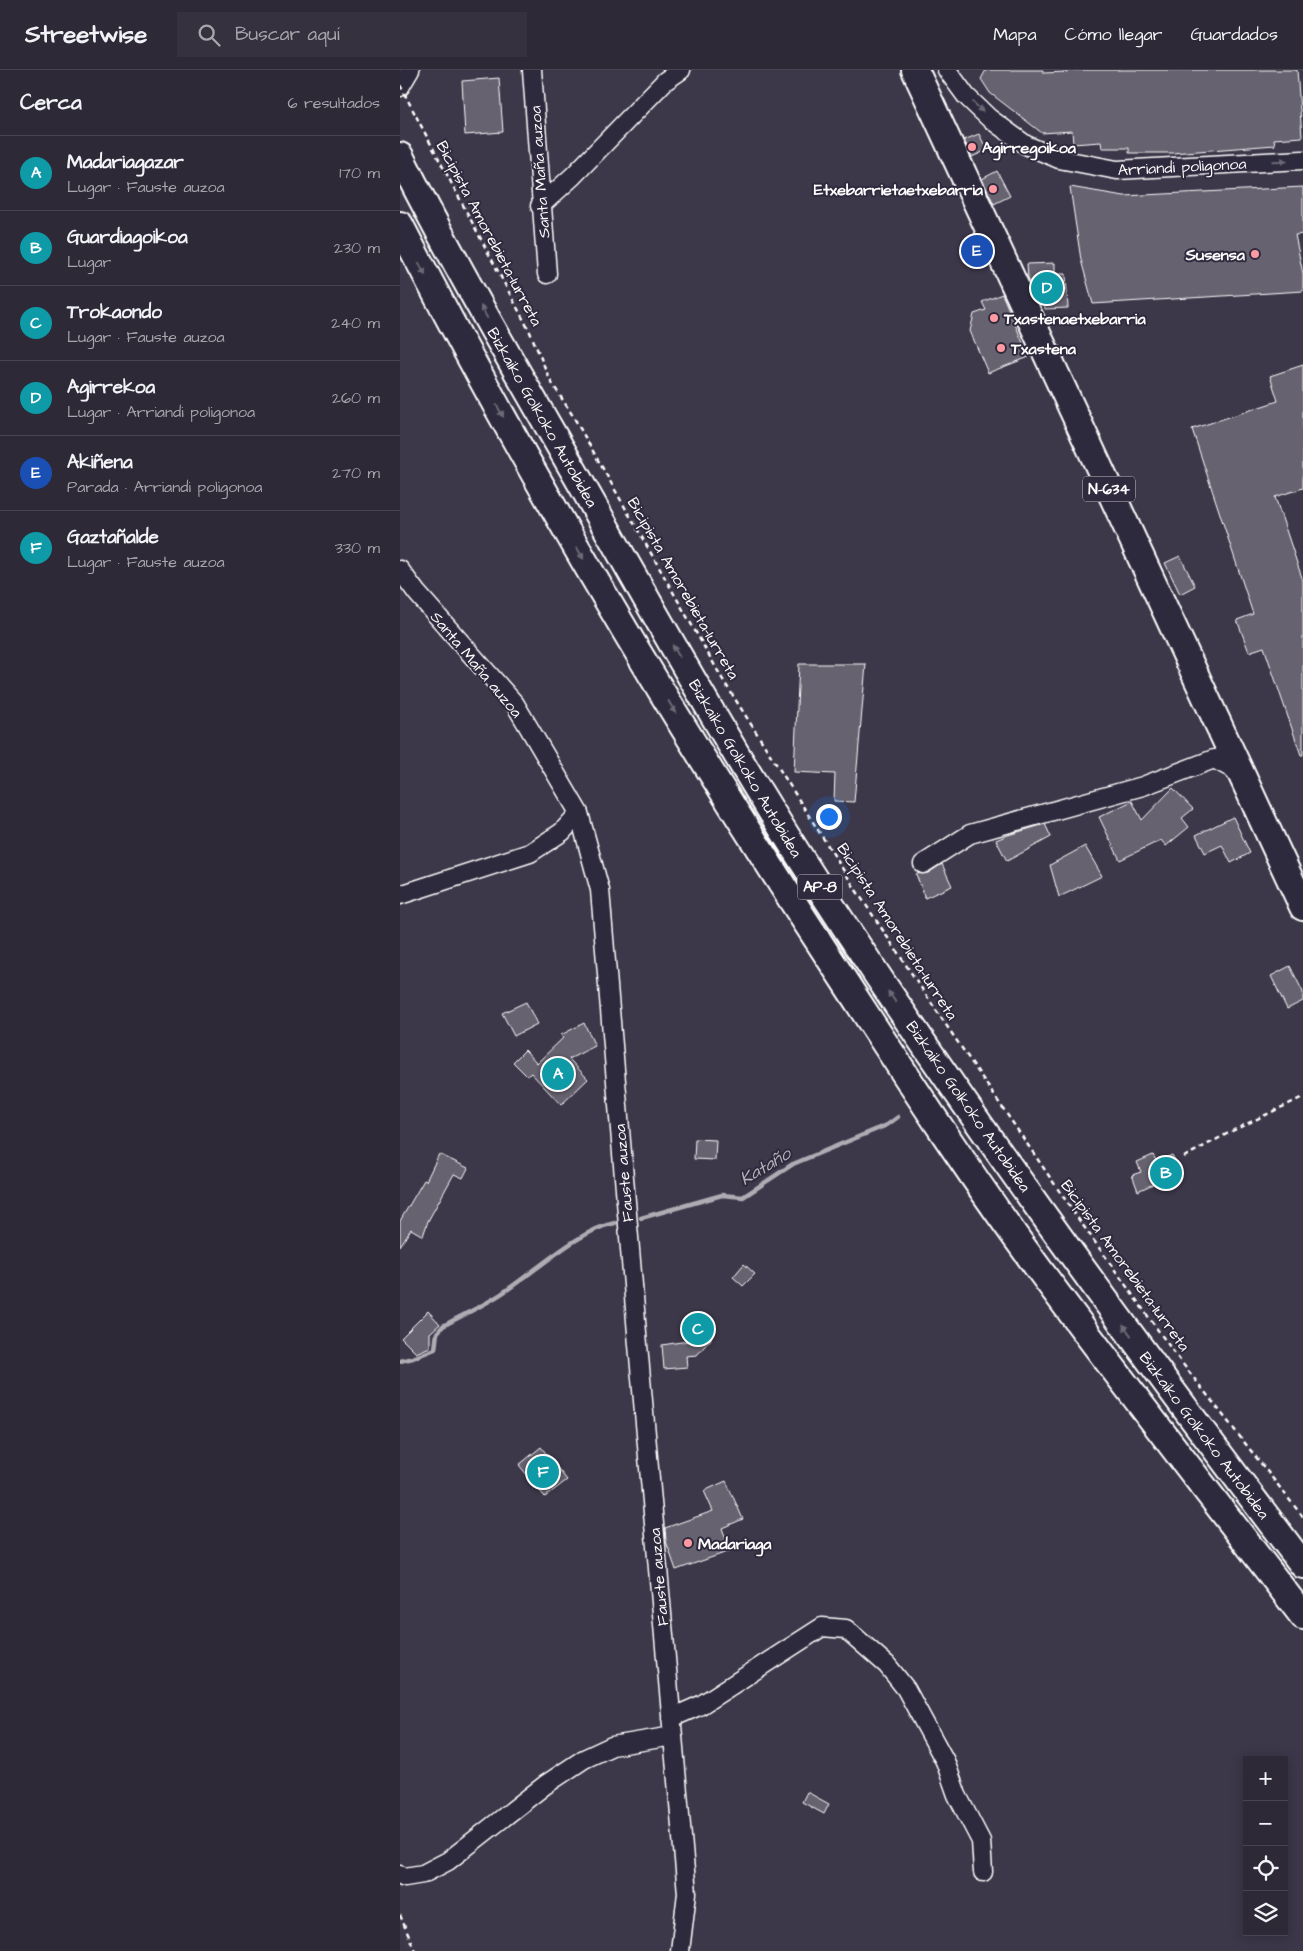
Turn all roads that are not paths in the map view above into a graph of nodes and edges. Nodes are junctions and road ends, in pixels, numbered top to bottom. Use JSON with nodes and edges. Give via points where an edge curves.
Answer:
{"nodes":[{"id":1,"x":410,"y":70,"type":"edge"},
{"id":2,"x":532,"y":70,"type":"edge"},
{"id":3,"x":681,"y":70,"type":"edge"},
{"id":4,"x":915,"y":70,"type":"edge"},
{"id":5,"x":947,"y":70,"type":"edge"},
{"id":6,"x":960,"y":70,"type":"edge"},
{"id":7,"x":400,"y":86,"type":"edge"},
{"id":8,"x":960,"y":89,"type":"junction"},
{"id":9,"x":402,"y":160,"type":"edge"},
{"id":10,"x":1303,"y":160,"type":"edge"},
{"id":11,"x":540,"y":206,"type":"junction"},
{"id":12,"x":400,"y":225,"type":"edge"},
{"id":13,"x":547,"y":274,"type":"dead end"},
{"id":14,"x":400,"y":570,"type":"edge"},
{"id":15,"x":1221,"y":731,"type":"junction"},
{"id":16,"x":1214,"y":759,"type":"junction"},
{"id":17,"x":1245,"y":782,"type":"junction"},
{"id":18,"x":579,"y":813,"type":"junction"},
{"id":19,"x":1277,"y":851,"type":"junction"},
{"id":20,"x":923,"y":864,"type":"dead end"},
{"id":21,"x":1303,"y":884,"type":"edge"},
{"id":22,"x":400,"y":895,"type":"edge"},
{"id":23,"x":1303,"y":907,"type":"edge"},
{"id":24,"x":1303,"y":1565,"type":"edge"},
{"id":25,"x":1303,"y":1616,"type":"edge"},
{"id":26,"x":672,"y":1727,"type":"junction"},
{"id":27,"x":983,"y":1872,"type":"dead end"},
{"id":28,"x":400,"y":1875,"type":"edge"},
{"id":29,"x":680,"y":1951,"type":"edge"}],
"edges":[{"from":1,"to":7,"type":"street"},
{"from":2,"to":11,"type":"street","name":"Santa Maña auzoa"},
{"from":3,"to":11,"type":"street","via":[[665,81]]},
{"from":4,"to":15,"type":"highway","number":"N-634"},
{"from":5,"to":8,"type":"street","name":"Arriandi poligonoa"},
{"from":6,"to":8,"type":"street"},
{"from":8,"to":10,"type":"street","name":"Arriandi poligonoa","one_way":true,"via":[[989,118],[1026,145],[1059,160],[1085,166],[1117,170]]},
{"from":24,"to":9,"type":"highway","name":"Bizkaiko Golkoko Autobidea","number":"AP-8","one_way":true,"via":[[1140,1348],[1049,1220],[877,976],[799,856],[702,698],[504,349]]},
{"from":11,"to":13,"type":"street","name":"Santa Maña auzoa"},
{"from":12,"to":25,"type":"highway","name":"Bizkaiko Golkoko Autobidea","number":"AP-8","one_way":true,"via":[[447,317],[563,524],[731,806],[1024,1249]]},
{"from":14,"to":18,"type":"street","name":"Santa Maña auzoa","via":[[416,593],[515,704]]},
{"from":15,"to":16,"type":"street"},
{"from":15,"to":17,"type":"highway","number":"N-634"},
{"from":16,"to":17,"type":"street","via":[[1231,768]]},
{"from":16,"to":20,"type":"street","via":[[1143,786],[970,834]]},
{"from":17,"to":19,"type":"highway","number":"N-634"},
{"from":18,"to":22,"type":"street","via":[[562,832],[530,853]]},
{"from":18,"to":26,"type":"street","name":"Fauste auzoa","via":[[600,890]]},
{"from":19,"to":21,"type":"street"},
{"from":19,"to":23,"type":"highway","number":"N-634"},
{"from":26,"to":27,"type":"street","via":[[822,1627],[846,1629],[887,1665],[906,1689],[945,1761],[957,1795],[981,1841]]},
{"from":26,"to":28,"type":"street","via":[[612,1746],[584,1759],[448,1860],[423,1874]]},
{"from":26,"to":29,"type":"street","name":"Fauste auzoa","via":[[687,1893]]}]}
